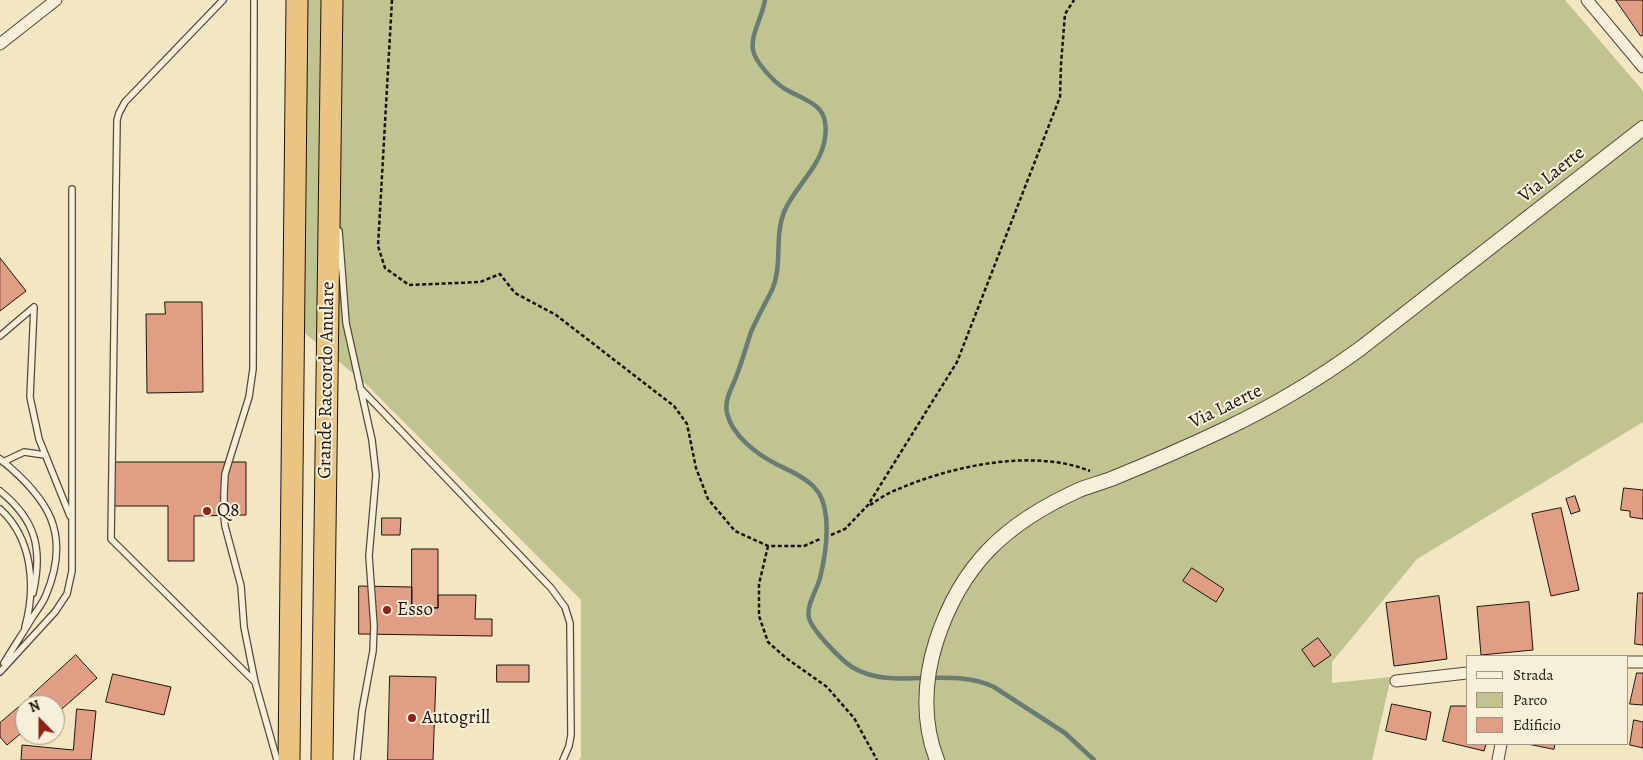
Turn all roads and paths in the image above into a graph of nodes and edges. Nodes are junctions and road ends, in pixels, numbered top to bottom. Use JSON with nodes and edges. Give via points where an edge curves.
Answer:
{"nodes":[{"id":1,"x":56,"y":0,"type":"edge"},
{"id":2,"x":224,"y":0,"type":"edge"},
{"id":3,"x":254,"y":0,"type":"edge"},
{"id":4,"x":297,"y":0,"type":"edge"},
{"id":5,"x":332,"y":0,"type":"edge"},
{"id":6,"x":392,"y":0,"type":"edge"},
{"id":7,"x":1074,"y":0,"type":"edge"},
{"id":8,"x":1587,"y":0,"type":"edge"},
{"id":9,"x":0,"y":44,"type":"edge"},
{"id":10,"x":1643,"y":67,"type":"edge"},
{"id":11,"x":1643,"y":128,"type":"edge"},
{"id":12,"x":330,"y":164,"type":"junction"},
{"id":13,"x":72,"y":190,"type":"dead end"},
{"id":14,"x":336,"y":215,"type":"dead end"},
{"id":15,"x":338,"y":224,"type":"dead end"},
{"id":16,"x":0,"y":336,"type":"edge"},
{"id":17,"x":360,"y":388,"type":"junction"},
{"id":18,"x":45,"y":455,"type":"junction"},
{"id":19,"x":1,"y":461,"type":"edge"},
{"id":20,"x":1109,"y":480,"type":"junction"},
{"id":21,"x":0,"y":491,"type":"edge"},
{"id":22,"x":868,"y":505,"type":"junction"},
{"id":23,"x":0,"y":509,"type":"edge"},
{"id":24,"x":72,"y":521,"type":"junction"},
{"id":25,"x":832,"y":534,"type":"dead end"},
{"id":26,"x":820,"y":539,"type":"dead end"},
{"id":27,"x":768,"y":546,"type":"junction"},
{"id":28,"x":25,"y":627,"type":"junction"},
{"id":29,"x":1628,"y":662,"type":"edge"},
{"id":30,"x":1643,"y":662,"type":"edge"},
{"id":31,"x":0,"y":670,"type":"edge"},
{"id":32,"x":1466,"y":674,"type":"edge"},
{"id":33,"x":255,"y":682,"type":"junction"},
{"id":34,"x":1396,"y":682,"type":"dead end"},
{"id":35,"x":1502,"y":745,"type":"edge"},
{"id":36,"x":277,"y":760,"type":"edge"},
{"id":37,"x":289,"y":760,"type":"edge"},
{"id":38,"x":322,"y":760,"type":"edge"},
{"id":39,"x":357,"y":760,"type":"edge"},
{"id":40,"x":563,"y":760,"type":"edge"},
{"id":41,"x":877,"y":760,"type":"edge"},
{"id":42,"x":937,"y":760,"type":"edge"},
{"id":43,"x":1498,"y":760,"type":"edge"}],
"edges":[{"from":1,"to":9,"type":"street"},
{"from":2,"to":33,"type":"lane","via":[[129,98],[117,120],[111,539]]},
{"from":3,"to":33,"type":"lane","via":[[253,369],[249,397],[227,466],[224,494],[225,526],[239,578],[244,627]]},
{"from":4,"to":37,"type":"highway","name":"Grande Raccordo Anulare"},
{"from":5,"to":12,"type":"highway","name":"Grande Raccordo Anulare"},
{"from":6,"to":27,"type":"path","via":[[378,246],[385,268],[409,285],[480,282],[500,274],[515,293],[556,315],[674,406],[687,424],[696,468],[708,499],[735,531]]},
{"from":7,"to":22,"type":"path","via":[[1066,14],[1060,97],[957,362]]},
{"from":8,"to":10,"type":"street"},
{"from":11,"to":20,"type":"street","name":"Via Laerte","via":[[1314,381],[1245,419]]},
{"from":12,"to":14,"type":"lane"},
{"from":12,"to":38,"type":"highway","name":"Grande Raccordo Anulare"},
{"from":13,"to":24,"type":"lane"},
{"from":15,"to":17,"type":"lane","via":[[346,323]]},
{"from":16,"to":18,"type":"lane","via":[[34,307],[30,397]]},
{"from":17,"to":39,"type":"lane","via":[[373,449],[376,482],[369,556],[373,651]]},
{"from":17,"to":40,"type":"lane","via":[[555,592],[565,608],[570,629],[571,735]]},
{"from":18,"to":19,"type":"lane","via":[[24,452]]},
{"from":18,"to":24,"type":"lane"},
{"from":19,"to":31,"type":"lane","via":[[22,477],[48,510],[58,546],[46,596]]},
{"from":20,"to":22,"type":"path","via":[[1068,464],[1021,460],[934,475],[894,490]]},
{"from":20,"to":42,"type":"street","name":"Via Laerte","via":[[1035,512],[996,542],[969,573],[945,618],[929,670],[926,700],[930,737]]},
{"from":21,"to":28,"type":"lane","via":[[19,508],[35,537],[37,575]]},
{"from":22,"to":25,"type":"path","via":[[844,529]]},
{"from":23,"to":28,"type":"lane","via":[[22,539],[29,562],[31,598]]},
{"from":24,"to":31,"type":"lane","via":[[72,571],[66,594],[55,612]]},
{"from":26,"to":27,"type":"path","via":[[804,546]]},
{"from":27,"to":41,"type":"path","via":[[759,584],[759,616],[768,642],[827,687],[854,718]]},
{"from":28,"to":31,"type":"lane"},
{"from":29,"to":30,"type":"street"},
{"from":32,"to":34,"type":"street"},
{"from":33,"to":36,"type":"lane"},
{"from":35,"to":43,"type":"street"}]}
